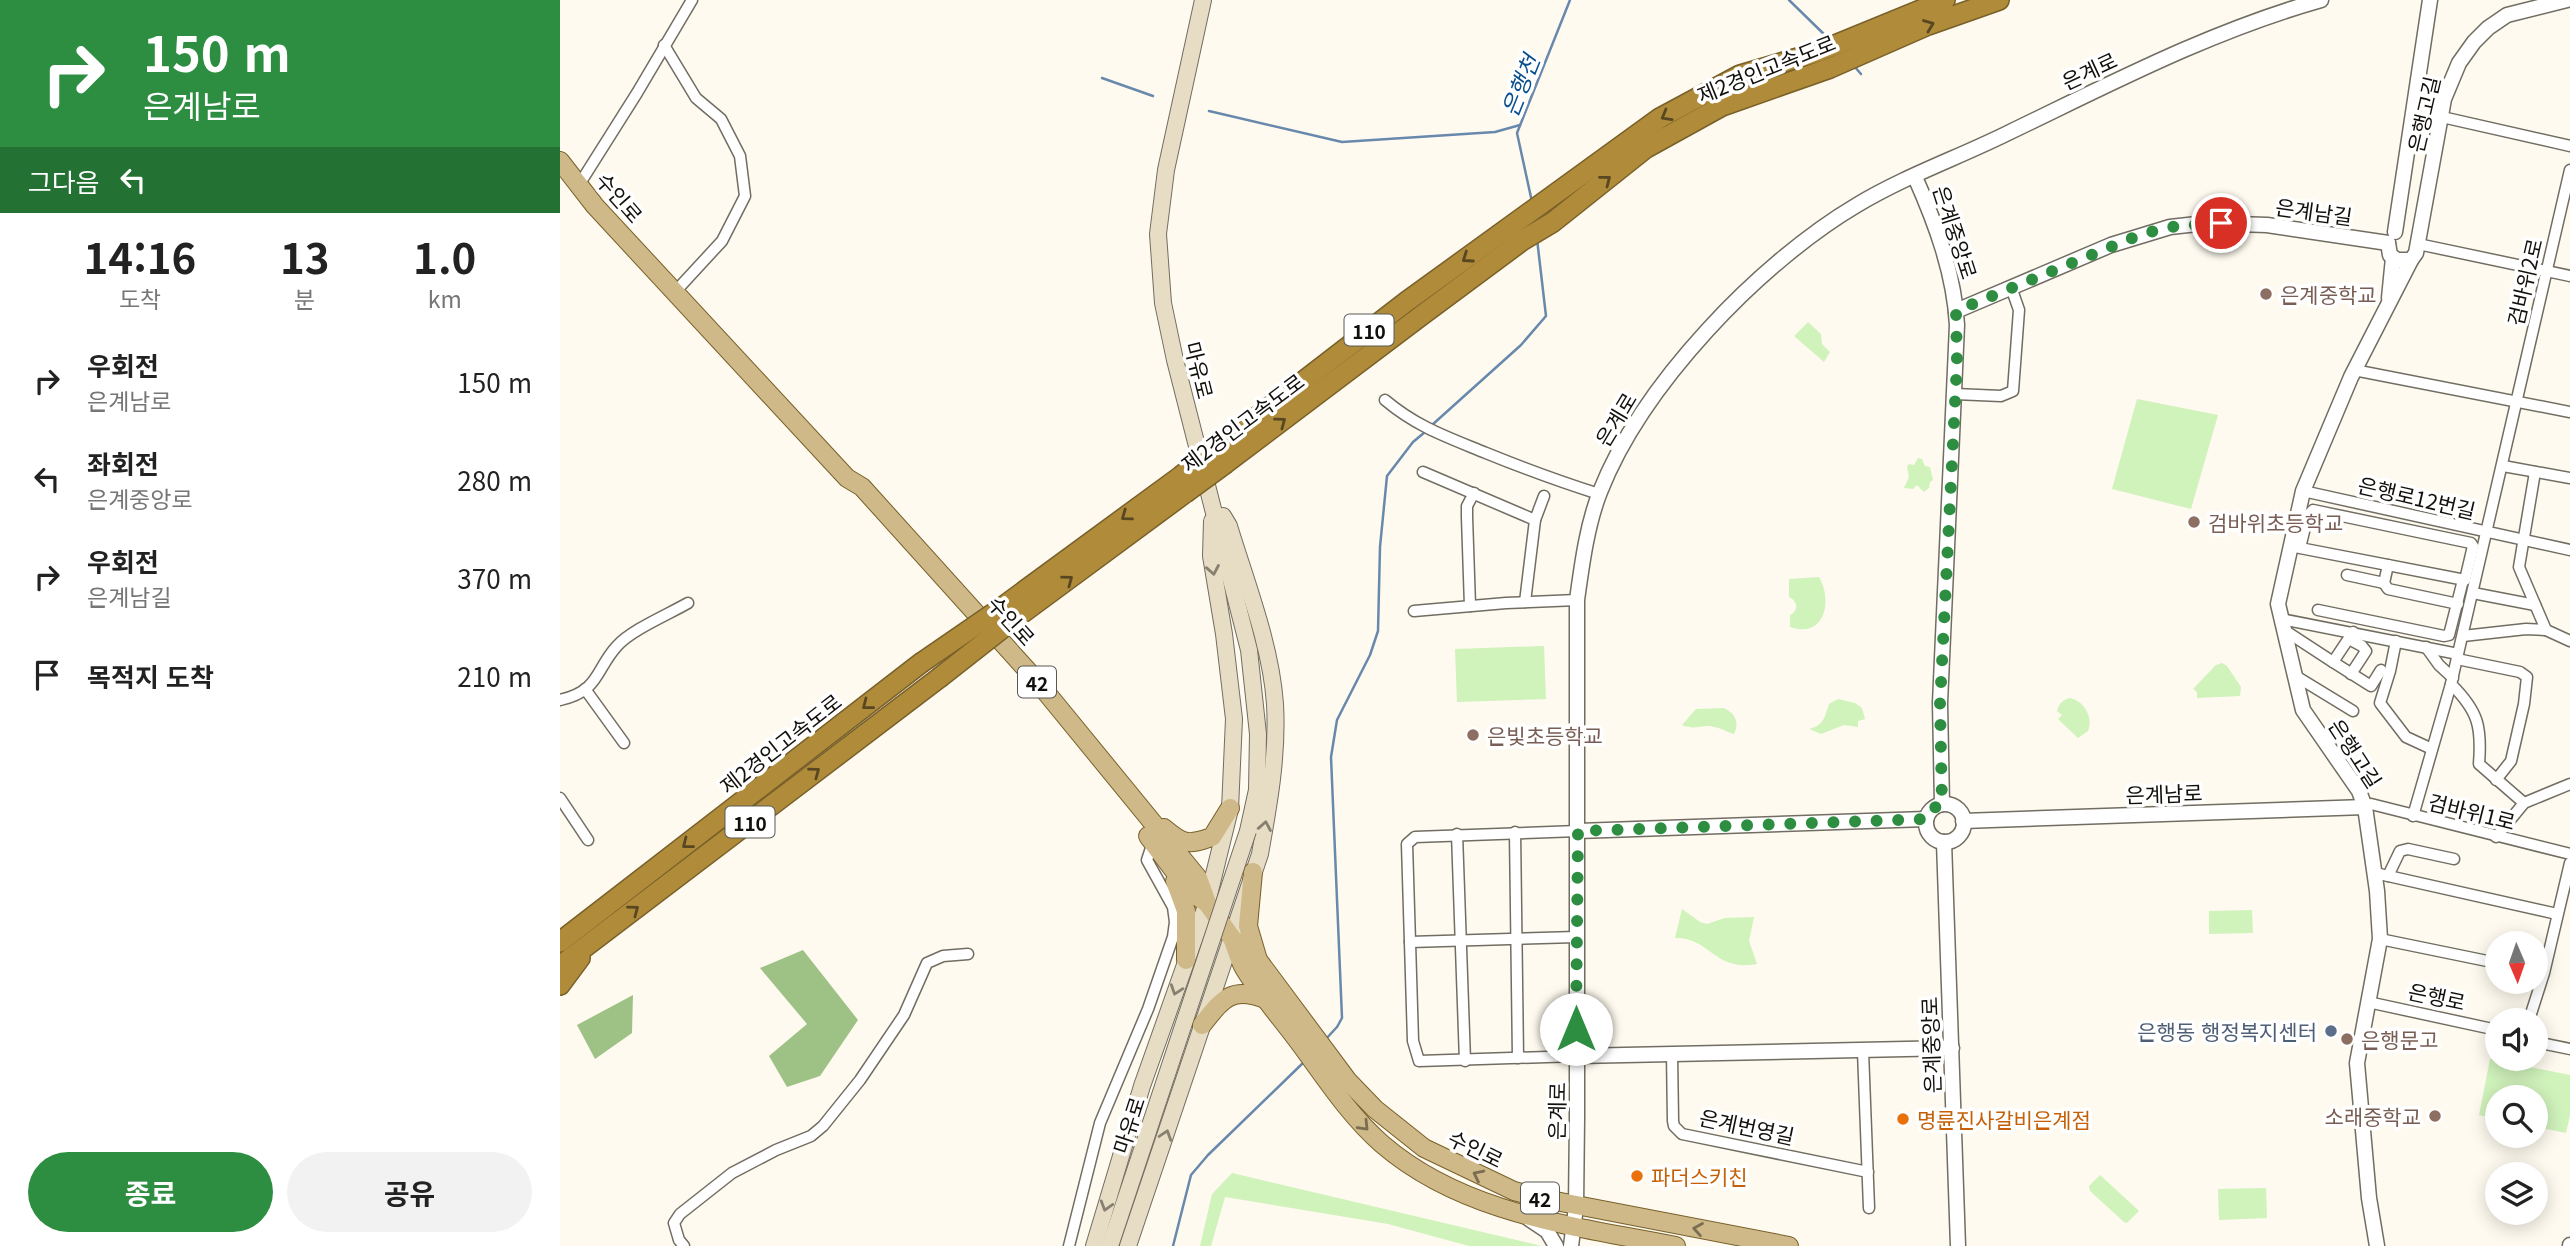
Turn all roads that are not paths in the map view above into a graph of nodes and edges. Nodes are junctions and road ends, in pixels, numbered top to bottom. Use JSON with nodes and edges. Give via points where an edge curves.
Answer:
{"nodes":[{"id":1,"x":692,"y":0,"type":"edge"},
{"id":2,"x":1203,"y":0,"type":"edge"},
{"id":3,"x":1945,"y":0,"type":"edge"},
{"id":4,"x":1999,"y":0,"type":"edge"},
{"id":5,"x":2321,"y":0,"type":"edge"},
{"id":6,"x":2430,"y":0,"type":"edge"},
{"id":7,"x":2567,"y":0,"type":"edge"},
{"id":8,"x":664,"y":45,"type":"junction"},
{"id":9,"x":1859,"y":45,"type":"junction"},
{"id":10,"x":1824,"y":60,"type":"junction"},
{"id":11,"x":2442,"y":117,"type":"junction"},
{"id":12,"x":2570,"y":146,"type":"edge"},
{"id":13,"x":560,"y":161,"type":"edge"},
{"id":14,"x":2570,"y":170,"type":"edge"},
{"id":15,"x":1915,"y":177,"type":"junction"},
{"id":16,"x":577,"y":188,"type":"junction"},
{"id":17,"x":2391,"y":237,"type":"junction"},
{"id":18,"x":2418,"y":241,"type":"junction"},
{"id":19,"x":2392,"y":258,"type":"junction"},
{"id":20,"x":2411,"y":260,"type":"junction"},
{"id":21,"x":2546,"y":271,"type":"junction"},
{"id":22,"x":2570,"y":276,"type":"edge"},
{"id":23,"x":2011,"y":287,"type":"junction"},
{"id":24,"x":674,"y":293,"type":"junction"},
{"id":25,"x":2388,"y":306,"type":"junction"},
{"id":26,"x":1956,"y":311,"type":"junction"},
{"id":27,"x":2354,"y":370,"type":"junction"},
{"id":28,"x":1955,"y":394,"type":"junction"},
{"id":29,"x":1385,"y":400,"type":"dead end"},
{"id":30,"x":2517,"y":402,"type":"junction"},
{"id":31,"x":2570,"y":412,"type":"edge"},
{"id":32,"x":1222,"y":455,"type":"junction"},
{"id":33,"x":2503,"y":466,"type":"junction"},
{"id":34,"x":1423,"y":472,"type":"dead end"},
{"id":35,"x":2535,"y":472,"type":"junction"},
{"id":36,"x":847,"y":478,"type":"junction"},
{"id":37,"x":2570,"y":478,"type":"edge"},
{"id":38,"x":2303,"y":491,"type":"junction"},
{"id":39,"x":1474,"y":493,"type":"junction"},
{"id":40,"x":1599,"y":494,"type":"junction"},
{"id":41,"x":1545,"y":496,"type":"dead end"},
{"id":42,"x":1212,"y":502,"type":"junction"},
{"id":43,"x":1535,"y":520,"type":"junction"},
{"id":44,"x":2488,"y":533,"type":"junction"},
{"id":45,"x":2522,"y":540,"type":"junction"},
{"id":46,"x":2295,"y":547,"type":"junction"},
{"id":47,"x":2570,"y":550,"type":"edge"},
{"id":48,"x":2388,"y":565,"type":"junction"},
{"id":49,"x":2347,"y":575,"type":"dead end"},
{"id":50,"x":2463,"y":580,"type":"junction"},
{"id":51,"x":2384,"y":583,"type":"junction"},
{"id":52,"x":2473,"y":593,"type":"junction"},
{"id":53,"x":1577,"y":600,"type":"junction"},
{"id":54,"x":1525,"y":601,"type":"junction"},
{"id":55,"x":688,"y":603,"type":"dead end"},
{"id":56,"x":2458,"y":604,"type":"junction"},
{"id":57,"x":2535,"y":605,"type":"junction"},
{"id":58,"x":1470,"y":606,"type":"junction"},
{"id":59,"x":2318,"y":610,"type":"dead end"},
{"id":60,"x":1414,"y":611,"type":"dead end"},
{"id":61,"x":1007,"y":614,"type":"junction"},
{"id":62,"x":2283,"y":625,"type":"junction"},
{"id":63,"x":2323,"y":626,"type":"junction"},
{"id":64,"x":2546,"y":630,"type":"junction"},
{"id":65,"x":2351,"y":635,"type":"junction"},
{"id":66,"x":2463,"y":636,"type":"junction"},
{"id":67,"x":2396,"y":641,"type":"junction"},
{"id":68,"x":2570,"y":641,"type":"edge"},
{"id":69,"x":2310,"y":647,"type":"junction"},
{"id":70,"x":2426,"y":647,"type":"junction"},
{"id":71,"x":2458,"y":657,"type":"junction"},
{"id":72,"x":2333,"y":662,"type":"junction"},
{"id":73,"x":2381,"y":670,"type":"dead end"},
{"id":74,"x":2351,"y":674,"type":"junction"},
{"id":75,"x":2294,"y":675,"type":"junction"},
{"id":76,"x":2452,"y":681,"type":"junction"},
{"id":77,"x":585,"y":689,"type":"junction"},
{"id":78,"x":560,"y":700,"type":"edge"},
{"id":79,"x":2353,"y":711,"type":"dead end"},
{"id":80,"x":624,"y":743,"type":"dead end"},
{"id":81,"x":2432,"y":750,"type":"junction"},
{"id":82,"x":2496,"y":780,"type":"junction"},
{"id":83,"x":2570,"y":784,"type":"edge"},
{"id":84,"x":560,"y":798,"type":"edge"},
{"id":85,"x":2524,"y":803,"type":"junction"},
{"id":86,"x":1942,"y":804,"type":"junction"},
{"id":87,"x":1137,"y":805,"type":"junction"},
{"id":88,"x":2365,"y":807,"type":"junction"},
{"id":89,"x":1230,"y":808,"type":"junction"},
{"id":90,"x":2413,"y":816,"type":"junction"},
{"id":91,"x":1926,"y":819,"type":"junction"},
{"id":92,"x":1963,"y":821,"type":"junction"},
{"id":93,"x":1578,"y":831,"type":"junction"},
{"id":94,"x":1515,"y":832,"type":"junction"},
{"id":95,"x":1457,"y":834,"type":"junction"},
{"id":96,"x":2496,"y":837,"type":"junction"},
{"id":97,"x":587,"y":841,"type":"dead end"},
{"id":98,"x":1153,"y":842,"type":"junction"},
{"id":99,"x":1944,"y":842,"type":"junction"},
{"id":100,"x":2570,"y":854,"type":"edge"},
{"id":101,"x":2454,"y":859,"type":"dead end"},
{"id":102,"x":2570,"y":863,"type":"edge"},
{"id":103,"x":1169,"y":864,"type":"junction"},
{"id":104,"x":1253,"y":872,"type":"junction"},
{"id":105,"x":2382,"y":874,"type":"junction"},
{"id":106,"x":1208,"y":903,"type":"junction"},
{"id":107,"x":607,"y":906,"type":"junction"},
{"id":108,"x":2557,"y":914,"type":"junction"},
{"id":109,"x":560,"y":931,"type":"edge"},
{"id":110,"x":1576,"y":937,"type":"junction"},
{"id":111,"x":1232,"y":938,"type":"junction"},
{"id":112,"x":1516,"y":939,"type":"junction"},
{"id":113,"x":2380,"y":939,"type":"junction"},
{"id":114,"x":1462,"y":941,"type":"junction"},
{"id":115,"x":560,"y":942,"type":"edge"},
{"id":116,"x":1410,"y":942,"type":"junction"},
{"id":117,"x":2548,"y":945,"type":"edge"},
{"id":118,"x":968,"y":954,"type":"dead end"},
{"id":119,"x":1186,"y":960,"type":"junction"},
{"id":120,"x":1258,"y":960,"type":"junction"},
{"id":121,"x":2485,"y":961,"type":"edge"},
{"id":122,"x":560,"y":979,"type":"edge"},
{"id":123,"x":1268,"y":1000,"type":"junction"},
{"id":124,"x":2368,"y":1002,"type":"junction"},
{"id":125,"x":1194,"y":1021,"type":"junction"},
{"id":126,"x":2485,"y":1027,"type":"edge"},
{"id":127,"x":1306,"y":1037,"type":"junction"},
{"id":128,"x":2548,"y":1044,"type":"edge"},
{"id":129,"x":1952,"y":1048,"type":"junction"},
{"id":130,"x":2570,"y":1049,"type":"edge"},
{"id":131,"x":1863,"y":1051,"type":"junction"},
{"id":132,"x":1671,"y":1053,"type":"junction"},
{"id":133,"x":1577,"y":1056,"type":"junction"},
{"id":134,"x":1518,"y":1058,"type":"junction"},
{"id":135,"x":1465,"y":1061,"type":"junction"},
{"id":136,"x":1327,"y":1066,"type":"junction"},
{"id":137,"x":1868,"y":1172,"type":"junction"},
{"id":138,"x":1576,"y":1207,"type":"junction"},
{"id":139,"x":1869,"y":1208,"type":"dead end"},
{"id":140,"x":1522,"y":1214,"type":"junction"},
{"id":141,"x":1572,"y":1225,"type":"junction"},
{"id":142,"x":684,"y":1246,"type":"edge"},
{"id":143,"x":1069,"y":1246,"type":"edge"},
{"id":144,"x":1094,"y":1246,"type":"edge"},
{"id":145,"x":1110,"y":1246,"type":"edge"},
{"id":146,"x":1128,"y":1246,"type":"edge"},
{"id":147,"x":1556,"y":1246,"type":"edge"},
{"id":148,"x":1571,"y":1246,"type":"edge"},
{"id":149,"x":1676,"y":1246,"type":"edge"},
{"id":150,"x":1789,"y":1246,"type":"edge"},
{"id":151,"x":1958,"y":1246,"type":"edge"},
{"id":152,"x":2377,"y":1246,"type":"edge"}],
"edges":[{"from":1,"to":8,"type":"street"},
{"from":2,"to":42,"type":"main road","name":"마유로","via":[[1166,170],[1158,234],[1163,303]]},
{"from":3,"to":9,"type":"highway","name":"제2경인고속도로","number":"110"},
{"from":9,"to":4,"type":"highway","name":"제2경인고속도로","number":"110","one_way":true},
{"from":5,"to":15,"type":"street","name":"은계로","via":[[2173,54]]},
{"from":6,"to":17,"type":"street"},
{"from":7,"to":11,"type":"street","name":"은행고길","via":[[2507,15],[2488,28],[2459,63]]},
{"from":8,"to":16,"type":"street"},
{"from":8,"to":24,"type":"street","via":[[696,98],[721,119],[740,156],[745,196],[722,241]]},
{"from":9,"to":10,"type":"highway","name":"제2경인고속도로","number":"110"},
{"from":32,"to":10,"type":"highway","name":"제2경인고속도로","number":"110","one_way":true,"via":[[1553,222],[1646,149],[1722,106]]},
{"from":10,"to":32,"type":"highway","name":"제2경인고속도로","number":"110","one_way":true,"via":[[1740,75],[1660,118],[1406,302]]},
{"from":11,"to":12,"type":"street"},
{"from":11,"to":18,"type":"street","name":"은행고길"},
{"from":13,"to":16,"type":"main road","name":"수인로","number":"42"},
{"from":14,"to":21,"type":"street","name":"검바위2로"},
{"from":15,"to":26,"type":"street","name":"은계중앙로","via":[[1941,242]]},
{"from":15,"to":40,"type":"street","name":"은계로","via":[[1831,220],[1763,275],[1649,402]]},
{"from":16,"to":24,"type":"main road","name":"수인로","number":"42"},
{"from":17,"to":18,"type":"street","via":[[2409,231]]},
{"from":17,"to":19,"type":"street","name":"은행고길","via":[[2388,251]]},
{"from":17,"to":23,"type":"street","name":"은계남길","via":[[2267,225],[2194,224],[2142,234]]},
{"from":18,"to":20,"type":"street","name":"은행고길"},
{"from":18,"to":21,"type":"street"},
{"from":19,"to":20,"type":"street"},
{"from":19,"to":25,"type":"street","name":"은행고길"},
{"from":20,"to":25,"type":"street","name":"은행고길"},
{"from":21,"to":22,"type":"street"},
{"from":21,"to":30,"type":"street","name":"검바위2로"},
{"from":23,"to":26,"type":"street","name":"은계남길"},
{"from":23,"to":28,"type":"street","via":[[2019,310],[2013,391],[2001,396]]},
{"from":24,"to":36,"type":"main road","name":"수인로","number":"42"},
{"from":25,"to":27,"type":"street","name":"은행고길"},
{"from":26,"to":28,"type":"street","name":"은계중앙로"},
{"from":27,"to":30,"type":"street"},
{"from":27,"to":38,"type":"street","name":"은행고길"},
{"from":28,"to":86,"type":"street","name":"은계중앙로","via":[[1940,703]]},
{"from":29,"to":40,"type":"street","via":[[1428,429]]},
{"from":30,"to":31,"type":"street"},
{"from":30,"to":33,"type":"street","name":"검바위2로"},
{"from":32,"to":61,"type":"highway","name":"제2경인고속도로","number":"110","bridge":true},
{"from":33,"to":35,"type":"street"},
{"from":33,"to":44,"type":"street","name":"검바위2로"},
{"from":34,"to":39,"type":"street"},
{"from":35,"to":37,"type":"street"},
{"from":35,"to":45,"type":"street"},
{"from":36,"to":87,"type":"main road","name":"수인로","number":"42","via":[[862,487],[1035,680]]},
{"from":36,"to":98,"type":"main road","name":"수인로","number":"42","via":[[854,494],[1026,684]]},
{"from":38,"to":44,"type":"street","name":"은행로12번길"},
{"from":38,"to":46,"type":"street","name":"은행고길"},
{"from":39,"to":43,"type":"street"},
{"from":39,"to":58,"type":"street","via":[[1466,517]]},
{"from":40,"to":53,"type":"street","name":"은계로"},
{"from":41,"to":43,"type":"street"},
{"from":42,"to":89,"type":"main road","one_way":true,"via":[[1211,556],[1234,719]]},
{"from":104,"to":42,"type":"main road","one_way":true,"via":[[1269,801],[1275,701],[1265,648],[1230,526]]},
{"from":42,"to":125,"type":"main road","name":"마유로","bridge":true,"via":[[1249,650],[1258,745],[1257,790]]},
{"from":43,"to":54,"type":"street"},
{"from":44,"to":45,"type":"street","name":"은행로12번길"},
{"from":44,"to":52,"type":"street","name":"검바위2로"},
{"from":45,"to":47,"type":"street","name":"은행로12번길"},
{"from":45,"to":57,"type":"street","via":[[2519,567]]},
{"from":46,"to":48,"type":"street"},
{"from":46,"to":50,"type":"street","via":[[2313,510],[2471,543]]},
{"from":46,"to":62,"type":"street","name":"은행고길","via":[[2279,590]]},
{"from":48,"to":50,"type":"street"},
{"from":48,"to":51,"type":"street"},
{"from":49,"to":51,"type":"street"},
{"from":50,"to":56,"type":"street"},
{"from":51,"to":56,"type":"street","via":[[2388,589]]},
{"from":52,"to":57,"type":"street"},
{"from":52,"to":66,"type":"street","name":"검바위2로"},
{"from":53,"to":54,"type":"street"},
{"from":53,"to":93,"type":"street","name":"은계로"},
{"from":54,"to":58,"type":"street"},
{"from":55,"to":77,"type":"street","via":[[618,645],[593,685]]},
{"from":56,"to":59,"type":"street","via":[[2452,630],[2444,636]]},
{"from":57,"to":64,"type":"street"},
{"from":58,"to":60,"type":"street"},
{"from":61,"to":107,"type":"highway","name":"제2경인고속도로","number":"110","one_way":true,"bridge":true,"via":[[921,663]]},
{"from":122,"to":61,"type":"highway","name":"제2경인고속도로","number":"110","one_way":true,"bridge":true,"via":[[594,941],[939,678]]},
{"from":62,"to":63,"type":"street"},
{"from":62,"to":69,"type":"street"},
{"from":62,"to":75,"type":"street","name":"은행고길"},
{"from":63,"to":65,"type":"street"},
{"from":63,"to":69,"type":"street"},
{"from":64,"to":66,"type":"street"},
{"from":64,"to":68,"type":"street"},
{"from":65,"to":67,"type":"street"},
{"from":65,"to":72,"type":"street"},
{"from":65,"to":74,"type":"street","via":[[2366,651]]},
{"from":66,"to":71,"type":"street","name":"검바위2로"},
{"from":67,"to":70,"type":"street"},
{"from":67,"to":81,"type":"street","via":[[2380,702],[2406,737]]},
{"from":69,"to":72,"type":"street"},
{"from":70,"to":71,"type":"street"},
{"from":70,"to":76,"type":"street","name":"검바위1로"},
{"from":71,"to":76,"type":"street","name":"검바위2로"},
{"from":71,"to":82,"type":"street","via":[[2527,677],[2511,761]]},
{"from":72,"to":74,"type":"street"},
{"from":73,"to":74,"type":"street","via":[[2371,686]]},
{"from":75,"to":79,"type":"street"},
{"from":75,"to":88,"type":"street","name":"은행고길","via":[[2304,710]]},
{"from":76,"to":81,"type":"street","name":"검바위2로"},
{"from":76,"to":82,"type":"street","name":"검바위1로","via":[[2476,715],[2479,764]]},
{"from":77,"to":78,"type":"street"},
{"from":77,"to":80,"type":"street"},
{"from":81,"to":90,"type":"street","name":"검바위2로"},
{"from":82,"to":85,"type":"street","name":"검바위1로"},
{"from":83,"to":85,"type":"street","name":"검바위1로"},
{"from":84,"to":97,"type":"street"},
{"from":85,"to":96,"type":"street"},
{"from":86,"to":91,"type":"street"},
{"from":86,"to":92,"type":"street","via":[[1959,810]]},
{"from":87,"to":89,"type":"main road","via":[[1180,841],[1192,843],[1212,836]]},
{"from":87,"to":106,"type":"main road","name":"수인로","number":"42","via":[[1198,878]]},
{"from":88,"to":90,"type":"street","name":"검바위1로","via":[[2371,804]]},
{"from":88,"to":92,"type":"street","name":"은계남로"},
{"from":88,"to":105,"type":"street","name":"은행고길"},
{"from":89,"to":106,"type":"main road"},
{"from":90,"to":96,"type":"street","name":"검바위1로"},
{"from":91,"to":93,"type":"street"},
{"from":91,"to":99,"type":"street","via":[[1930,835]]},
{"from":92,"to":99,"type":"street","via":[[1960,833]]},
{"from":93,"to":94,"type":"street"},
{"from":93,"to":110,"type":"street","name":"은계로"},
{"from":94,"to":95,"type":"street"},
{"from":94,"to":112,"type":"street"},
{"from":95,"to":114,"type":"street"},
{"from":95,"to":116,"type":"street","via":[[1408,841]]},
{"from":96,"to":100,"type":"street","name":"검바위1로"},
{"from":98,"to":103,"type":"main road","name":"수인로","number":"42"},
{"from":98,"to":143,"type":"street","via":[[1147,860],[1173,907],[1173,937],[1100,1123]]},
{"from":99,"to":129,"type":"street","name":"은계중앙로"},
{"from":101,"to":105,"type":"street","via":[[2408,849],[2400,851]]},
{"from":102,"to":108,"type":"street"},
{"from":103,"to":106,"type":"main road","name":"수인로","number":"42","via":[[1190,892]]},
{"from":103,"to":119,"type":"main road","via":[[1186,911]]},
{"from":104,"to":111,"type":"main road"},
{"from":104,"to":120,"type":"main road","via":[[1248,926]]},
{"from":105,"to":108,"type":"street"},
{"from":105,"to":113,"type":"street","name":"은행고길"},
{"from":106,"to":111,"type":"main road","name":"수인로","number":"42"},
{"from":106,"to":119,"type":"main road"},
{"from":107,"to":109,"type":"highway"},
{"from":107,"to":115,"type":"highway","name":"제2경인고속도로","number":"110"},
{"from":108,"to":117,"type":"street"},
{"from":110,"to":112,"type":"street"},
{"from":110,"to":133,"type":"street","name":"은계로"},
{"from":111,"to":120,"type":"main road","name":"수인로","number":"42"},
{"from":111,"to":123,"type":"main road","name":"수인로","number":"42","via":[[1244,968]]},
{"from":111,"to":125,"type":"main road"},
{"from":112,"to":114,"type":"street"},
{"from":112,"to":134,"type":"street"},
{"from":113,"to":121,"type":"street"},
{"from":113,"to":124,"type":"street","name":"은행고길"},
{"from":114,"to":116,"type":"street"},
{"from":114,"to":135,"type":"street"},
{"from":116,"to":135,"type":"street","via":[[1413,1041],[1419,1061]]},
{"from":118,"to":142,"type":"street","via":[[927,963],[904,1015],[823,1126],[732,1173],[680,1214],[674,1223]]},
{"from":119,"to":144,"type":"main road","one_way":true},
{"from":120,"to":127,"type":"main road","name":"수인로","number":"42"},
{"from":123,"to":125,"type":"main road","via":[[1236,994]]},
{"from":123,"to":127,"type":"main road","name":"수인로","number":"42"},
{"from":124,"to":126,"type":"street","name":"은행로"},
{"from":124,"to":152,"type":"street","name":"은행고길","via":[[2357,1072]]},
{"from":125,"to":145,"type":"main road","name":"마유로"},
{"from":146,"to":125,"type":"main road","one_way":true},
{"from":127,"to":136,"type":"main road","name":"수인로","number":"42"},
{"from":128,"to":130,"type":"street"},
{"from":129,"to":131,"type":"street"},
{"from":129,"to":151,"type":"street","name":"은계중앙로"},
{"from":131,"to":132,"type":"street"},
{"from":131,"to":137,"type":"street"},
{"from":132,"to":133,"type":"street"},
{"from":132,"to":137,"type":"street","name":"은계번영길","via":[[1673,1121],[1682,1134]]},
{"from":133,"to":134,"type":"street"},
{"from":133,"to":138,"type":"street","name":"은계로"},
{"from":134,"to":135,"type":"street"},
{"from":138,"to":136,"type":"main road","name":"수인로","number":"42","one_way":true,"via":[[1514,1191],[1424,1148]]},
{"from":136,"to":140,"type":"main road","name":"수인로","number":"42","one_way":true,"via":[[1356,1117],[1382,1144],[1449,1187],[1487,1205]]},
{"from":137,"to":139,"type":"street"},
{"from":138,"to":141,"type":"street","name":"은계로"},
{"from":150,"to":138,"type":"main road","name":"수인로","number":"42","one_way":true},
{"from":140,"to":141,"type":"main road","name":"수인로","number":"42"},
{"from":140,"to":147,"type":"street","via":[[1547,1231]]},
{"from":141,"to":148,"type":"street","name":"은계로"},
{"from":141,"to":149,"type":"main road","name":"수인로","number":"42"}]}
